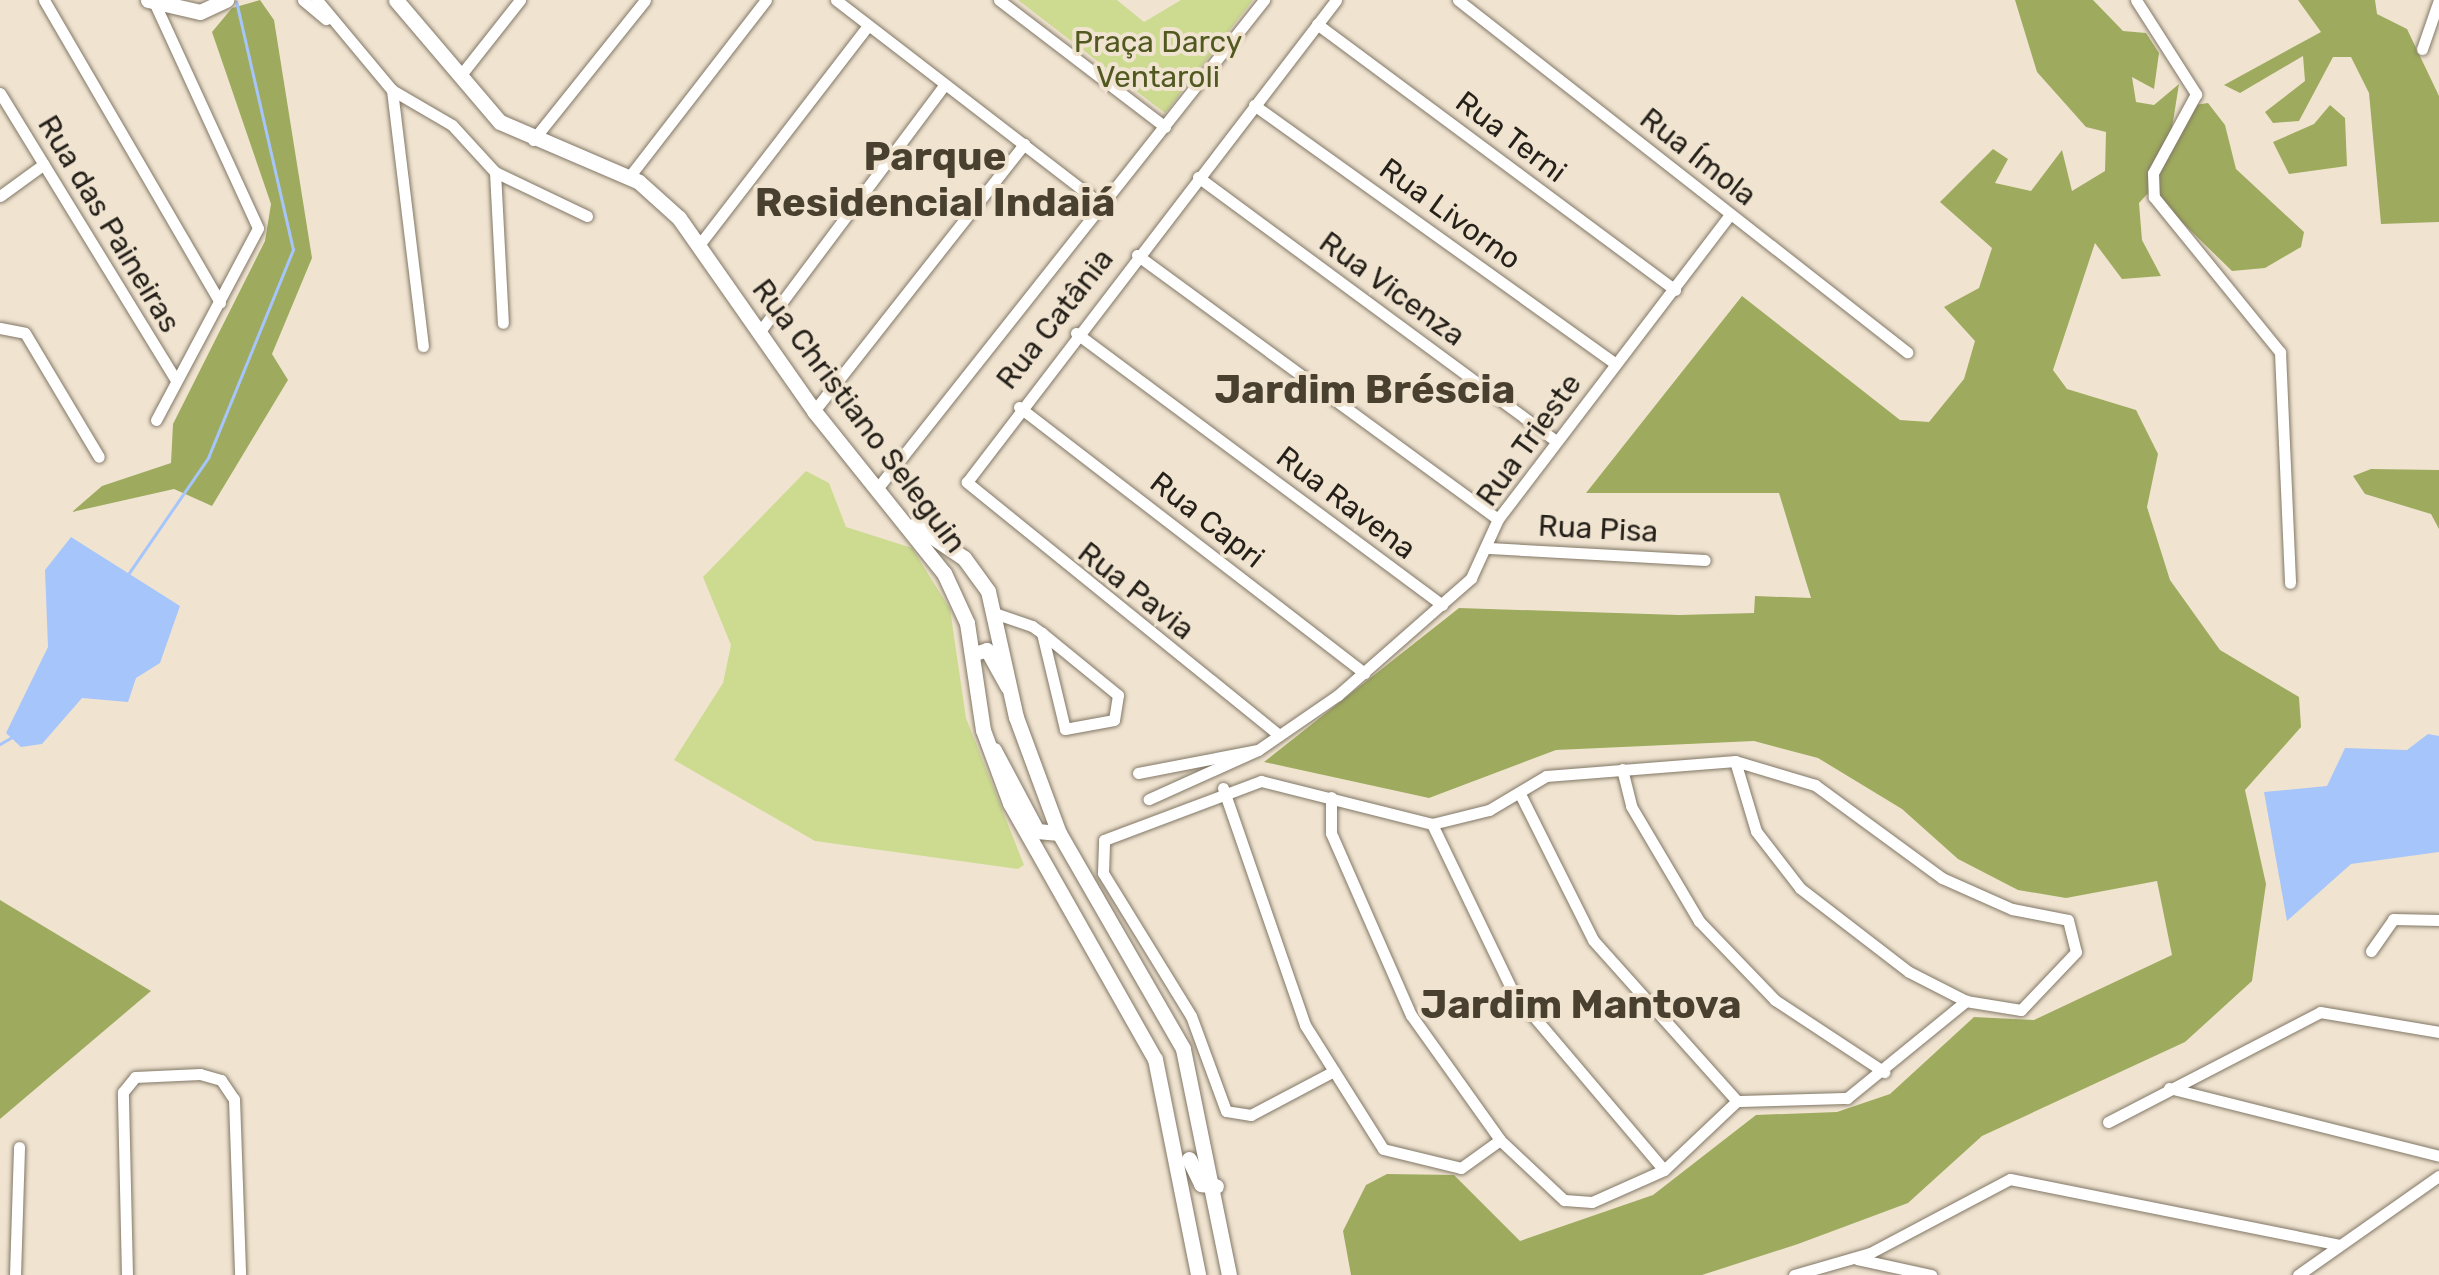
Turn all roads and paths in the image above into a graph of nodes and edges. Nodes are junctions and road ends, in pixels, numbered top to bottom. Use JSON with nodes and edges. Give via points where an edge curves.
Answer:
{"nodes":[{"id":1,"x":44,"y":0,"type":"edge"},
{"id":2,"x":303,"y":0,"type":"edge"},
{"id":3,"x":317,"y":0,"type":"edge"},
{"id":4,"x":396,"y":0,"type":"edge"},
{"id":5,"x":520,"y":0,"type":"edge"},
{"id":6,"x":645,"y":0,"type":"edge"},
{"id":7,"x":766,"y":0,"type":"edge"},
{"id":8,"x":836,"y":0,"type":"edge"},
{"id":9,"x":999,"y":0,"type":"edge"},
{"id":10,"x":1264,"y":0,"type":"edge"},
{"id":11,"x":1336,"y":0,"type":"edge"},
{"id":12,"x":1458,"y":0,"type":"edge"},
{"id":13,"x":2136,"y":0,"type":"edge"},
{"id":14,"x":2439,"y":0,"type":"edge"},
{"id":15,"x":222,"y":2,"type":"edge"},
{"id":16,"x":152,"y":3,"type":"edge"},
{"id":17,"x":1317,"y":24,"type":"junction"},
{"id":18,"x":867,"y":27,"type":"junction"},
{"id":19,"x":346,"y":32,"type":"junction"},
{"id":20,"x":2422,"y":49,"type":"dead end"},
{"id":21,"x":460,"y":76,"type":"junction"},
{"id":22,"x":945,"y":84,"type":"junction"},
{"id":23,"x":392,"y":90,"type":"junction"},
{"id":24,"x":0,"y":93,"type":"edge"},
{"id":25,"x":1254,"y":105,"type":"junction"},
{"id":26,"x":1164,"y":127,"type":"junction"},
{"id":27,"x":533,"y":140,"type":"junction"},
{"id":28,"x":1024,"y":144,"type":"junction"},
{"id":29,"x":44,"y":164,"type":"junction"},
{"id":30,"x":494,"y":172,"type":"junction"},
{"id":31,"x":1198,"y":177,"type":"junction"},
{"id":32,"x":629,"y":178,"type":"junction"},
{"id":33,"x":0,"y":196,"type":"edge"},
{"id":34,"x":1102,"y":205,"type":"junction"},
{"id":35,"x":1730,"y":214,"type":"junction"},
{"id":36,"x":587,"y":216,"type":"dead end"},
{"id":37,"x":699,"y":245,"type":"junction"},
{"id":38,"x":1137,"y":256,"type":"junction"},
{"id":39,"x":1675,"y":290,"type":"junction"},
{"id":40,"x":220,"y":303,"type":"junction"},
{"id":41,"x":503,"y":323,"type":"dead end"},
{"id":42,"x":5,"y":327,"type":"edge"},
{"id":43,"x":1076,"y":333,"type":"junction"},
{"id":44,"x":758,"y":334,"type":"junction"},
{"id":45,"x":423,"y":346,"type":"dead end"},
{"id":46,"x":1907,"y":352,"type":"dead end"},
{"id":47,"x":1616,"y":364,"type":"junction"},
{"id":48,"x":176,"y":380,"type":"junction"},
{"id":49,"x":1018,"y":407,"type":"junction"},
{"id":50,"x":814,"y":411,"type":"junction"},
{"id":51,"x":156,"y":420,"type":"dead end"},
{"id":52,"x":1556,"y":442,"type":"junction"},
{"id":53,"x":99,"y":457,"type":"dead end"},
{"id":54,"x":967,"y":482,"type":"joint"},
{"id":55,"x":880,"y":485,"type":"junction"},
{"id":56,"x":907,"y":520,"type":"junction"},
{"id":57,"x":1498,"y":520,"type":"junction"},
{"id":58,"x":1489,"y":548,"type":"junction"},
{"id":59,"x":1704,"y":560,"type":"dead end"},
{"id":60,"x":2290,"y":584,"type":"dead end"},
{"id":61,"x":1442,"y":605,"type":"junction"},
{"id":62,"x":997,"y":614,"type":"junction"},
{"id":63,"x":1042,"y":633,"type":"junction"},
{"id":64,"x":1064,"y":651,"type":"junction"},
{"id":65,"x":972,"y":655,"type":"junction"},
{"id":66,"x":1048,"y":672,"type":"junction"},
{"id":67,"x":1364,"y":673,"type":"junction"},
{"id":68,"x":1008,"y":688,"type":"junction"},
{"id":69,"x":1280,"y":735,"type":"junction"},
{"id":70,"x":988,"y":744,"type":"junction"},
{"id":71,"x":1258,"y":750,"type":"junction"},
{"id":72,"x":1735,"y":762,"type":"junction"},
{"id":73,"x":1622,"y":769,"type":"junction"},
{"id":74,"x":1138,"y":773,"type":"dead end"},
{"id":75,"x":1223,"y":788,"type":"junction"},
{"id":76,"x":1520,"y":794,"type":"junction"},
{"id":77,"x":1332,"y":798,"type":"junction"},
{"id":78,"x":1149,"y":799,"type":"dead end"},
{"id":79,"x":1432,"y":824,"type":"junction"},
{"id":80,"x":1059,"y":833,"type":"junction"},
{"id":81,"x":2439,"y":920,"type":"edge"},
{"id":82,"x":2371,"y":951,"type":"dead end"},
{"id":83,"x":1966,"y":1000,"type":"junction"},
{"id":84,"x":2439,"y":1032,"type":"edge"},
{"id":85,"x":1334,"y":1071,"type":"junction"},
{"id":86,"x":1884,"y":1072,"type":"junction"},
{"id":87,"x":2169,"y":1088,"type":"junction"},
{"id":88,"x":1737,"y":1101,"type":"junction"},
{"id":89,"x":1168,"y":1105,"type":"junction"},
{"id":90,"x":1200,"y":1112,"type":"junction"},
{"id":91,"x":2108,"y":1122,"type":"dead end"},
{"id":92,"x":1500,"y":1140,"type":"junction"},
{"id":93,"x":1178,"y":1145,"type":"junction"},
{"id":94,"x":19,"y":1147,"type":"dead end"},
{"id":95,"x":2439,"y":1156,"type":"edge"},
{"id":96,"x":1664,"y":1170,"type":"junction"},
{"id":97,"x":2439,"y":1176,"type":"edge"},
{"id":98,"x":1216,"y":1186,"type":"junction"},
{"id":99,"x":6,"y":1198,"type":"edge"},
{"id":100,"x":2339,"y":1245,"type":"junction"},
{"id":101,"x":1855,"y":1258,"type":"junction"},
{"id":102,"x":15,"y":1275,"type":"edge"},
{"id":103,"x":127,"y":1275,"type":"edge"},
{"id":104,"x":240,"y":1275,"type":"edge"},
{"id":105,"x":1198,"y":1275,"type":"edge"},
{"id":106,"x":1229,"y":1275,"type":"edge"},
{"id":107,"x":1794,"y":1275,"type":"edge"},
{"id":108,"x":1932,"y":1275,"type":"edge"},
{"id":109,"x":2298,"y":1275,"type":"edge"}],
"edges":[{"from":1,"to":40,"type":"street"},
{"from":2,"to":19,"type":"street"},
{"from":3,"to":19,"type":"street"},
{"from":4,"to":21,"type":"main road","name":"Rua Christiano Seleguin"},
{"from":5,"to":21,"type":"street"},
{"from":6,"to":27,"type":"street"},
{"from":7,"to":32,"type":"street"},
{"from":8,"to":18,"type":"street"},
{"from":9,"to":26,"type":"street"},
{"from":10,"to":26,"type":"street"},
{"from":11,"to":17,"type":"street","name":"Rua Catânia"},
{"from":12,"to":35,"type":"street","name":"Rua Ímola"},
{"from":13,"to":60,"type":"street","via":[[2196,94],[2152,173],[2154,197],[2280,352]]},
{"from":14,"to":20,"type":"street"},
{"from":15,"to":16,"type":"main road"},
{"from":16,"to":40,"type":"street","via":[[258,228]]},
{"from":17,"to":25,"type":"street","name":"Rua Catânia"},
{"from":17,"to":39,"type":"street","name":"Rua Terni"},
{"from":18,"to":22,"type":"street"},
{"from":18,"to":37,"type":"street"},
{"from":19,"to":23,"type":"street"},
{"from":21,"to":27,"type":"main road","name":"Rua Christiano Seleguin","via":[[500,122]]},
{"from":22,"to":28,"type":"street"},
{"from":22,"to":44,"type":"street"},
{"from":23,"to":30,"type":"street","via":[[452,125]]},
{"from":23,"to":45,"type":"street"},
{"from":24,"to":29,"type":"street","name":"Rua das Paineiras"},
{"from":25,"to":31,"type":"street","name":"Rua Catânia"},
{"from":25,"to":47,"type":"street","name":"Rua Livorno"},
{"from":26,"to":34,"type":"street"},
{"from":27,"to":32,"type":"main road","name":"Rua Christiano Seleguin"},
{"from":28,"to":34,"type":"street"},
{"from":28,"to":50,"type":"street"},
{"from":29,"to":33,"type":"street"},
{"from":29,"to":48,"type":"street","name":"Rua das Paineiras"},
{"from":30,"to":36,"type":"street"},
{"from":30,"to":41,"type":"street"},
{"from":31,"to":38,"type":"street","name":"Rua Catânia"},
{"from":31,"to":52,"type":"street","name":"Rua Vicenza"},
{"from":32,"to":37,"type":"main road","name":"Rua Christiano Seleguin"},
{"from":34,"to":55,"type":"street"},
{"from":35,"to":39,"type":"street","name":"Rua Trieste"},
{"from":35,"to":46,"type":"street","name":"Rua Ímola"},
{"from":37,"to":44,"type":"main road","name":"Rua Christiano Seleguin"},
{"from":38,"to":43,"type":"street","name":"Rua Catânia"},
{"from":38,"to":57,"type":"street"},
{"from":39,"to":47,"type":"street","name":"Rua Trieste"},
{"from":40,"to":48,"type":"street"},
{"from":42,"to":53,"type":"street","via":[[25,333]]},
{"from":43,"to":49,"type":"street","name":"Rua Catânia"},
{"from":43,"to":61,"type":"street","name":"Rua Ravena"},
{"from":44,"to":50,"type":"main road","name":"Rua Christiano Seleguin"},
{"from":47,"to":52,"type":"street","name":"Rua Trieste"},
{"from":48,"to":51,"type":"street"},
{"from":49,"to":54,"type":"street","name":"Rua Catânia"},
{"from":49,"to":67,"type":"street","name":"Rua Capri"},
{"from":50,"to":55,"type":"main road","name":"Rua Christiano Seleguin"},
{"from":52,"to":57,"type":"street","name":"Rua Trieste"},
{"from":54,"to":69,"type":"street","name":"Rua Pavia"},
{"from":55,"to":56,"type":"main road","name":"Rua Christiano Seleguin"},
{"from":56,"to":62,"type":"main road","via":[[977,572]]},
{"from":56,"to":65,"type":"main road","name":"Rua Christiano Seleguin","via":[[960,600]]},
{"from":57,"to":58,"type":"street","name":"Rua Trieste"},
{"from":58,"to":59,"type":"street","name":"Rua Pisa"},
{"from":58,"to":61,"type":"street","name":"Rua Trieste"},
{"from":61,"to":67,"type":"street","name":"Rua Trieste"},
{"from":62,"to":63,"type":"street"},
{"from":62,"to":68,"type":"main road"},
{"from":63,"to":64,"type":"street"},
{"from":63,"to":66,"type":"street"},
{"from":64,"to":66,"type":"street"},
{"from":64,"to":66,"type":"street","via":[[1118,695],[1120,713],[1082,732],[1065,728]]},
{"from":65,"to":68,"type":"street","via":[[987,650]]},
{"from":65,"to":70,"type":"main road","name":"Rua Christiano Seleguin"},
{"from":67,"to":69,"type":"street","name":"Rua Trieste"},
{"from":68,"to":80,"type":"main road"},
{"from":69,"to":71,"type":"street","name":"Rua Trieste"},
{"from":70,"to":80,"type":"main road","via":[[1010,766],[1038,831]]},
{"from":70,"to":89,"type":"main road","name":"Rua Christiano Seleguin","via":[[1019,823],[1144,1032]]},
{"from":71,"to":74,"type":"street","name":"Rua Trieste"},
{"from":71,"to":78,"type":"street","name":"Rua Trieste"},
{"from":72,"to":73,"type":"street"},
{"from":72,"to":83,"type":"street","via":[[1756,831],[1800,888],[1873,949]]},
{"from":72,"to":83,"type":"street","via":[[1815,784],[1942,878],[2012,909],[2068,920],[2076,952],[2030,1008]]},
{"from":73,"to":76,"type":"street","via":[[1546,776]]},
{"from":73,"to":86,"type":"street","via":[[1631,806],[1700,921],[1775,1000]]},
{"from":75,"to":77,"type":"street","via":[[1261,781]]},
{"from":75,"to":85,"type":"street","via":[[1275,952]]},
{"from":75,"to":85,"type":"street","via":[[1104,840],[1104,873],[1191,1016],[1226,1111],[1251,1116]]},
{"from":76,"to":79,"type":"street"},
{"from":76,"to":88,"type":"street","via":[[1593,940]]},
{"from":77,"to":79,"type":"street"},
{"from":77,"to":92,"type":"street","via":[[1331,833],[1377,946],[1412,1014]]},
{"from":79,"to":96,"type":"street","via":[[1513,992]]},
{"from":80,"to":90,"type":"main road","via":[[1166,1012]]},
{"from":81,"to":82,"type":"street","via":[[2393,919]]},
{"from":83,"to":86,"type":"street"},
{"from":84,"to":87,"type":"street","via":[[2320,1012]]},
{"from":85,"to":92,"type":"street","via":[[1395,1158],[1466,1167]]},
{"from":86,"to":88,"type":"street","via":[[1847,1098]]},
{"from":87,"to":91,"type":"street"},
{"from":87,"to":95,"type":"street"},
{"from":88,"to":96,"type":"street"},
{"from":89,"to":90,"type":"main road"},
{"from":89,"to":93,"type":"main road","name":"Rua Christiano Seleguin"},
{"from":90,"to":98,"type":"main road"},
{"from":92,"to":96,"type":"street","via":[[1548,1190],[1576,1203]]},
{"from":93,"to":98,"type":"main road","via":[[1201,1184]]},
{"from":93,"to":105,"type":"main road","name":"Rua Christiano Seleguin"},
{"from":94,"to":99,"type":"street"},
{"from":97,"to":100,"type":"street"},
{"from":98,"to":106,"type":"main road"},
{"from":99,"to":102,"type":"street"},
{"from":100,"to":101,"type":"street","via":[[2010,1178]]},
{"from":100,"to":109,"type":"street"},
{"from":101,"to":107,"type":"street"},
{"from":101,"to":108,"type":"street"},
{"from":103,"to":104,"type":"street","via":[[123,1092],[134,1077],[200,1074],[221,1080],[234,1099]]}]}
